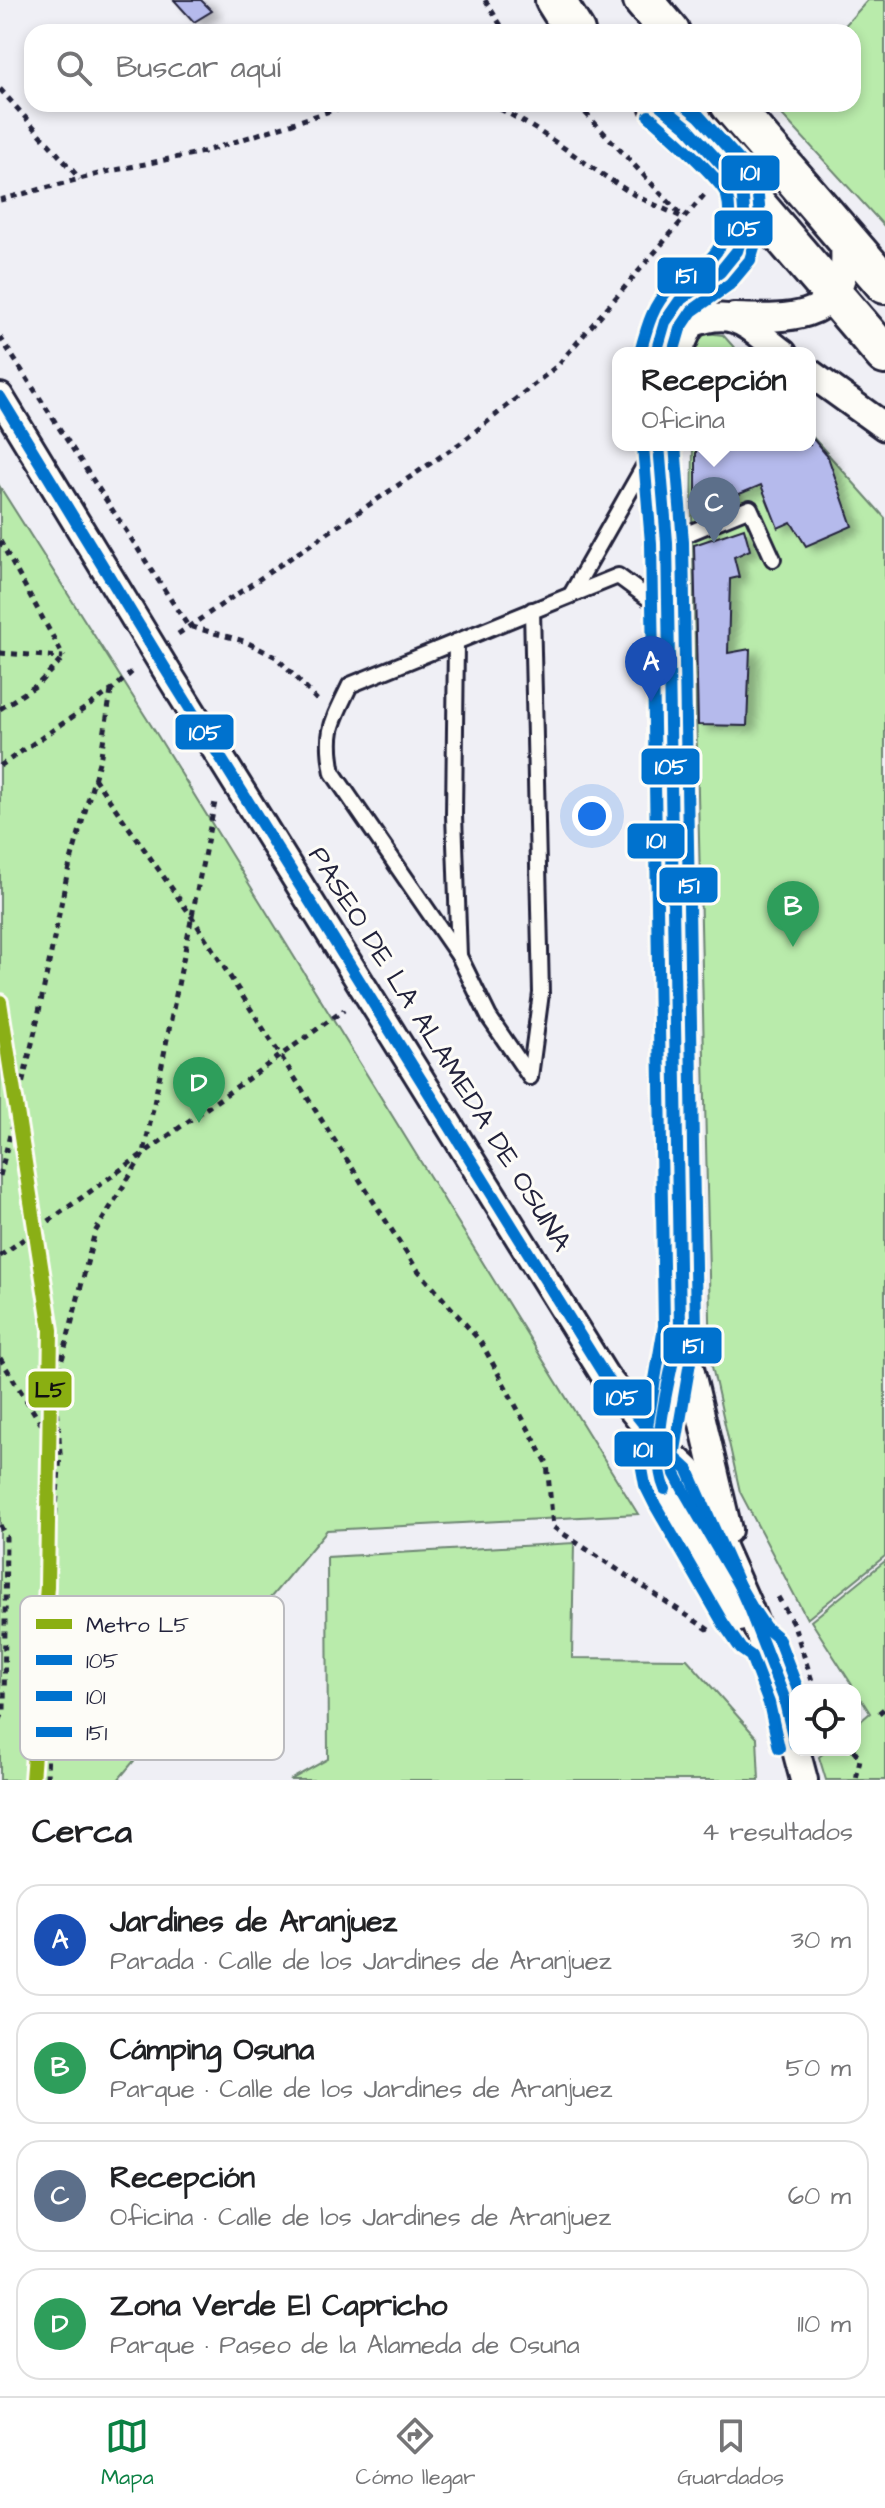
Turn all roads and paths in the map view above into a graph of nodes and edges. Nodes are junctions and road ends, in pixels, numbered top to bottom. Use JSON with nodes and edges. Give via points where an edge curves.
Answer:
{"nodes":[{"id":1,"x":485,"y":0,"type":"edge"},
{"id":2,"x":555,"y":0,"type":"edge"},
{"id":3,"x":643,"y":0,"type":"edge"},
{"id":4,"x":500,"y":24,"type":"edge"},
{"id":5,"x":570,"y":24,"type":"edge"},
{"id":6,"x":663,"y":24,"type":"edge"},
{"id":7,"x":0,"y":89,"type":"edge"},
{"id":8,"x":327,"y":112,"type":"edge"},
{"id":9,"x":506,"y":112,"type":"edge"},
{"id":10,"x":585,"y":112,"type":"edge"},
{"id":11,"x":669,"y":112,"type":"edge"},
{"id":12,"x":737,"y":112,"type":"edge"},
{"id":13,"x":80,"y":179,"type":"junction"},
{"id":14,"x":727,"y":186,"type":"junction"},
{"id":15,"x":0,"y":200,"type":"edge"},
{"id":16,"x":684,"y":218,"type":"junction"},
{"id":17,"x":844,"y":235,"type":"junction"},
{"id":18,"x":885,"y":284,"type":"edge"},
{"id":19,"x":834,"y":294,"type":"junction"},
{"id":20,"x":734,"y":317,"type":"junction"},
{"id":21,"x":0,"y":337,"type":"edge"},
{"id":22,"x":658,"y":347,"type":"edge"},
{"id":23,"x":681,"y":347,"type":"edge"},
{"id":24,"x":775,"y":347,"type":"edge"},
{"id":25,"x":885,"y":355,"type":"edge"},
{"id":26,"x":816,"y":377,"type":"edge"},
{"id":27,"x":0,"y":397,"type":"edge"},
{"id":28,"x":885,"y":427,"type":"edge"},
{"id":29,"x":655,"y":451,"type":"edge"},
{"id":30,"x":659,"y":451,"type":"edge"},
{"id":31,"x":671,"y":451,"type":"edge"},
{"id":32,"x":666,"y":512,"type":"junction"},
{"id":33,"x":0,"y":541,"type":"edge"},
{"id":34,"x":667,"y":542,"type":"junction"},
{"id":35,"x":773,"y":559,"type":"dead end"},
{"id":36,"x":572,"y":593,"type":"junction"},
{"id":37,"x":532,"y":610,"type":"junction"},
{"id":38,"x":667,"y":612,"type":"junction"},
{"id":39,"x":188,"y":626,"type":"junction"},
{"id":40,"x":174,"y":636,"type":"dead end"},
{"id":41,"x":456,"y":642,"type":"junction"},
{"id":42,"x":0,"y":653,"type":"edge"},
{"id":43,"x":64,"y":657,"type":"junction"},
{"id":44,"x":140,"y":666,"type":"dead end"},
{"id":45,"x":112,"y":690,"type":"junction"},
{"id":46,"x":0,"y":709,"type":"edge"},
{"id":47,"x":334,"y":718,"type":"junction"},
{"id":48,"x":0,"y":766,"type":"edge"},
{"id":49,"x":94,"y":778,"type":"junction"},
{"id":50,"x":217,"y":793,"type":"dead end"},
{"id":51,"x":192,"y":917,"type":"junction"},
{"id":52,"x":459,"y":956,"type":"junction"},
{"id":53,"x":345,"y":1009,"type":"dead end"},
{"id":54,"x":280,"y":1055,"type":"junction"},
{"id":55,"x":144,"y":1153,"type":"junction"},
{"id":56,"x":0,"y":1176,"type":"edge"},
{"id":57,"x":0,"y":1256,"type":"edge"},
{"id":58,"x":680,"y":1327,"type":"junction"},
{"id":59,"x":0,"y":1358,"type":"edge"},
{"id":60,"x":659,"y":1443,"type":"junction"},
{"id":61,"x":60,"y":1454,"type":"junction"},
{"id":62,"x":0,"y":1525,"type":"edge"},
{"id":63,"x":736,"y":1575,"type":"junction"},
{"id":64,"x":52,"y":1596,"type":"edge"},
{"id":65,"x":721,"y":1638,"type":"dead end"},
{"id":66,"x":764,"y":1646,"type":"junction"},
{"id":67,"x":885,"y":1708,"type":"edge"},
{"id":68,"x":879,"y":1713,"type":"dead end"},
{"id":69,"x":789,"y":1718,"type":"edge"},
{"id":70,"x":0,"y":1719,"type":"edge"},
{"id":71,"x":798,"y":1756,"type":"edge"},
{"id":72,"x":858,"y":1756,"type":"edge"},
{"id":73,"x":48,"y":1760,"type":"edge"},
{"id":74,"x":47,"y":1780,"type":"edge"},
{"id":75,"x":804,"y":1780,"type":"edge"},
{"id":76,"x":856,"y":1780,"type":"edge"}],
"edges":[{"from":1,"to":4,"type":"path"},
{"from":2,"to":5,"type":"main road"},
{"from":3,"to":6,"type":"main road"},
{"from":7,"to":13,"type":"path"},
{"from":8,"to":13,"type":"path","via":[[203,152]]},
{"from":9,"to":16,"type":"path","via":[[633,194]]},
{"from":10,"to":16,"type":"path"},
{"from":11,"to":14,"type":"main road","via":[[687,127]]},
{"from":12,"to":17,"type":"main road"},
{"from":13,"to":15,"type":"path"},
{"from":14,"to":16,"type":"path"},
{"from":14,"to":19,"type":"main road"},
{"from":14,"to":22,"type":"street","via":[[745,224],[737,251],[720,272],[681,299],[665,322]]},
{"from":16,"to":39,"type":"path","via":[[557,366],[462,442]]},
{"from":17,"to":18,"type":"main road"},
{"from":17,"to":19,"type":"street","via":[[844,269]]},
{"from":19,"to":20,"type":"street","via":[[820,310],[780,318]]},
{"from":19,"to":25,"type":"main road"},
{"from":20,"to":23,"type":"street","via":[[711,316],[691,324]]},
{"from":20,"to":24,"type":"street"},
{"from":21,"to":39,"type":"path"},
{"from":26,"to":28,"type":"street"},
{"from":27,"to":60,"type":"street","name":"PASEO DE LA ALAMEDA DE OSUNA","via":[[605,1376]]},
{"from":29,"to":36,"type":"lane"},
{"from":30,"to":32,"type":"street"},
{"from":31,"to":32,"type":"street"},
{"from":32,"to":34,"type":"street"},
{"from":33,"to":43,"type":"path"},
{"from":34,"to":35,"type":"lane","via":[[750,508]]},
{"from":34,"to":38,"type":"street"},
{"from":36,"to":37,"type":"lane"},
{"from":36,"to":38,"type":"lane","via":[[618,576]]},
{"from":37,"to":41,"type":"lane"},
{"from":37,"to":52,"type":"lane","via":[[541,993],[530,1077],[489,1017]]},
{"from":38,"to":58,"type":"street"},
{"from":39,"to":40,"type":"path"},
{"from":39,"to":47,"type":"path","via":[[244,641],[276,657]]},
{"from":41,"to":47,"type":"lane","via":[[350,685]]},
{"from":41,"to":52,"type":"lane"},
{"from":42,"to":43,"type":"path"},
{"from":43,"to":46,"type":"path","via":[[37,685]]},
{"from":44,"to":45,"type":"path"},
{"from":45,"to":48,"type":"path"},
{"from":45,"to":49,"type":"path"},
{"from":47,"to":52,"type":"lane","via":[[328,742],[333,773]]},
{"from":49,"to":51,"type":"path"},
{"from":49,"to":56,"type":"path"},
{"from":50,"to":51,"type":"path"},
{"from":51,"to":54,"type":"path"},
{"from":51,"to":55,"type":"path"},
{"from":53,"to":54,"type":"path"},
{"from":54,"to":55,"type":"path"},
{"from":54,"to":65,"type":"path","via":[[416,1268],[481,1342],[547,1463],[553,1527]]},
{"from":55,"to":57,"type":"path"},
{"from":55,"to":61,"type":"path","via":[[95,1232],[56,1383]]},
{"from":58,"to":60,"type":"street"},
{"from":58,"to":63,"type":"street"},
{"from":59,"to":61,"type":"path"},
{"from":60,"to":63,"type":"street","name":"PASEO DE LA ALAMEDA DE OSUNA","via":[[688,1470]]},
{"from":60,"to":66,"type":"street","via":[[660,1479],[669,1497],[737,1615]]},
{"from":61,"to":64,"type":"path"},
{"from":62,"to":70,"type":"path","via":[[6,1537]]},
{"from":63,"to":66,"type":"street","name":"PASEO DE LA ALAMEDA DE OSUNA"},
{"from":66,"to":69,"type":"street","name":"PASEO DE LA ALAMEDA DE OSUNA"},
{"from":67,"to":68,"type":"path"},
{"from":71,"to":75,"type":"street","name":"PASEO DE LA ALAMEDA DE OSUNA"},
{"from":72,"to":76,"type":"path"},
{"from":73,"to":74,"type":"path"}]}
